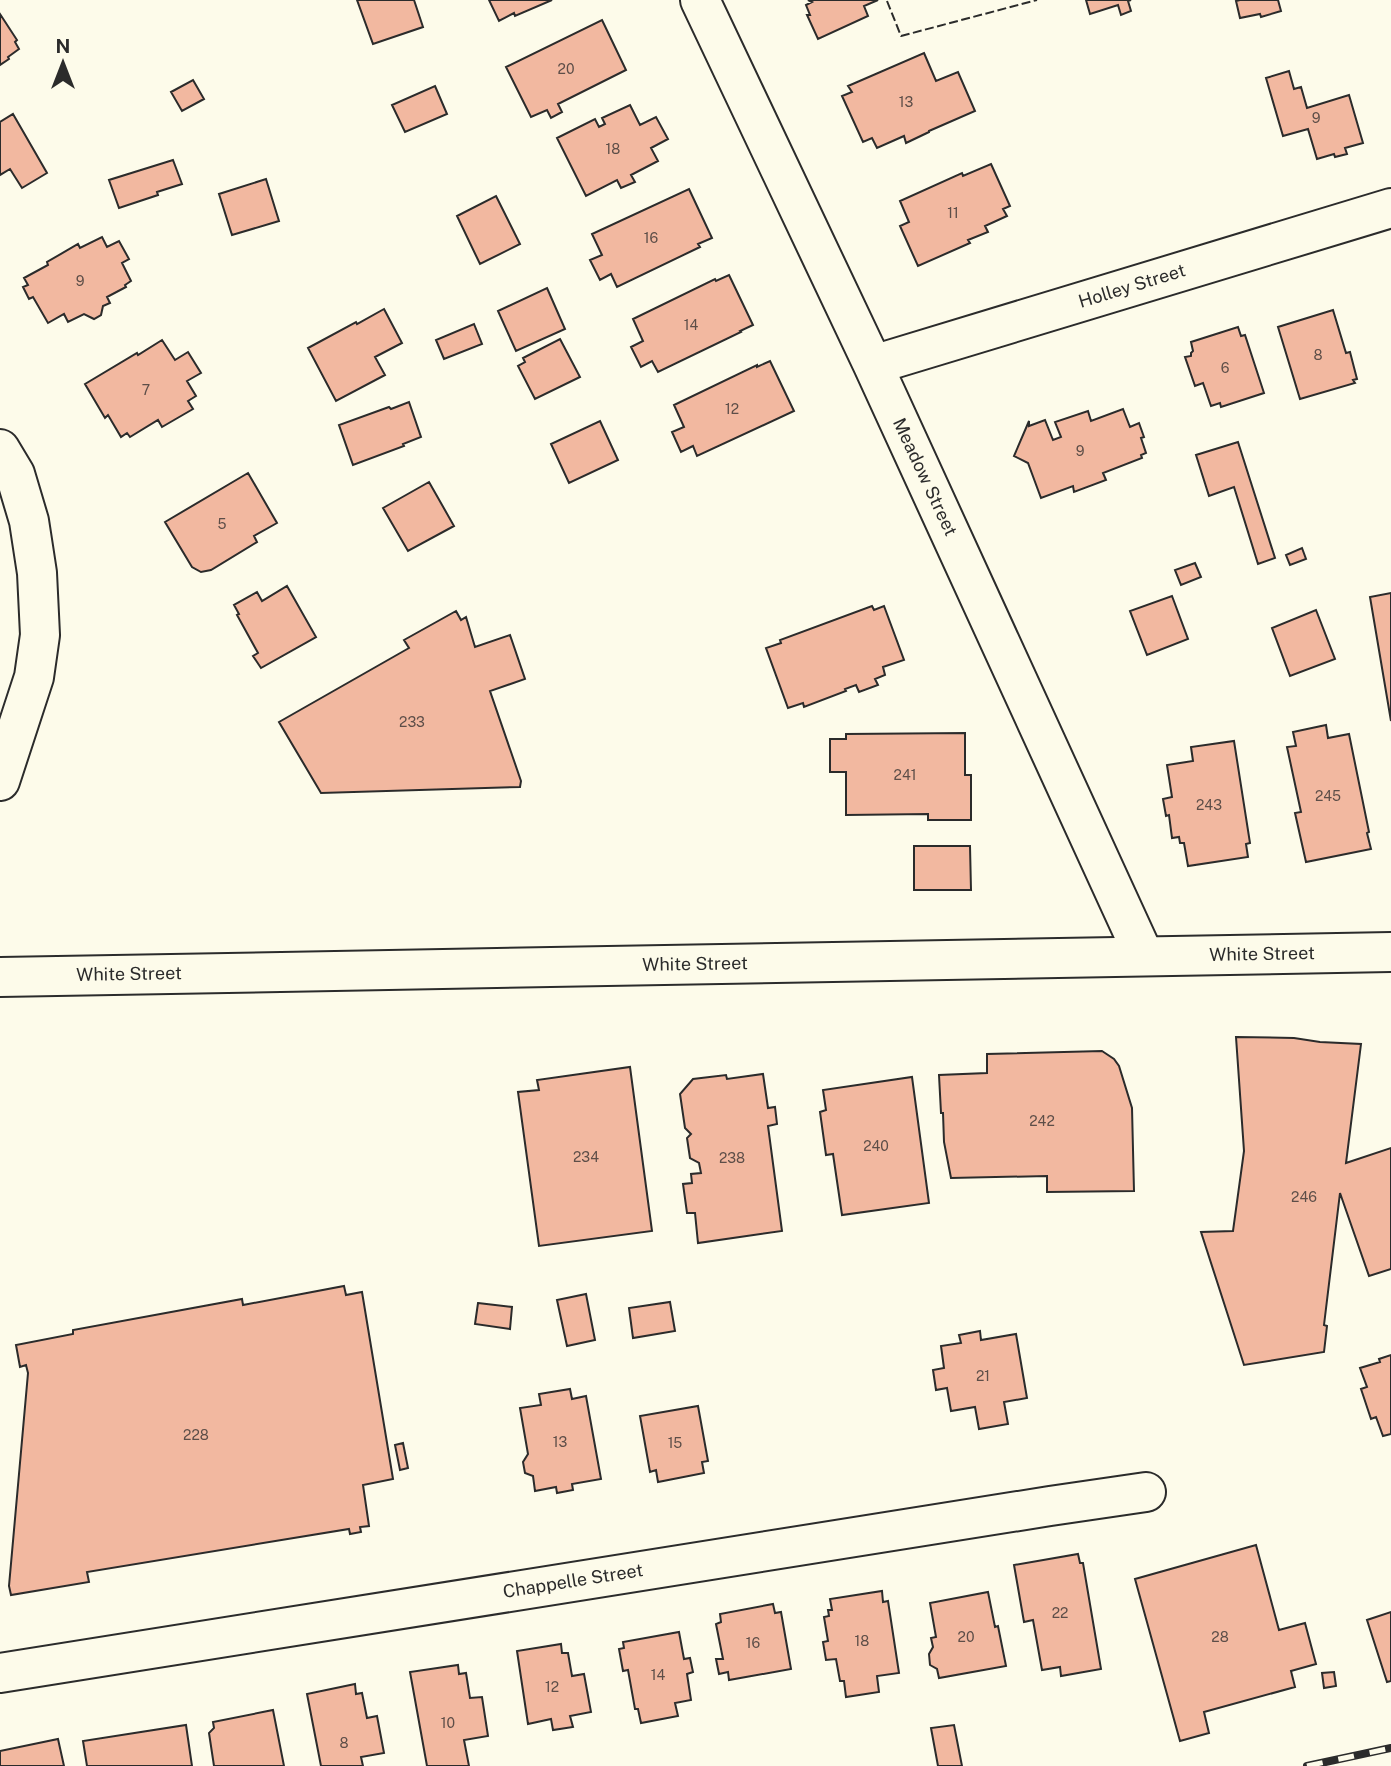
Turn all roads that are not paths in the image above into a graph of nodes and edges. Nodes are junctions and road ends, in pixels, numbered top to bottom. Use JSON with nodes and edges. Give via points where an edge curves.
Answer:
{"nodes":[{"id":1,"x":700,"y":0,"type":"edge"},
{"id":2,"x":1391,"y":208,"type":"edge"},
{"id":3,"x":873,"y":365,"type":"junction"},
{"id":4,"x":0,"y":449,"type":"edge"},
{"id":5,"x":0,"y":781,"type":"edge"},
{"id":6,"x":1391,"y":952,"type":"edge"},
{"id":7,"x":1144,"y":956,"type":"junction"},
{"id":8,"x":0,"y":977,"type":"edge"},
{"id":9,"x":1146,"y":1492,"type":"dead end"},
{"id":10,"x":0,"y":1672,"type":"edge"}],
"edges":[{"from":1,"to":3,"type":"street","name":"Meadow Street"},
{"from":2,"to":3,"type":"street","name":"Holley Street"},
{"from":3,"to":7,"type":"street","name":"Meadow Street"},
{"from":4,"to":5,"type":"street","via":[[15,474],[29,521],[40,635],[34,677]]},
{"from":6,"to":7,"type":"street","name":"White Street"},
{"from":7,"to":8,"type":"street","name":"White Street"},
{"from":9,"to":10,"type":"street","name":"Chappelle Street"}]}
